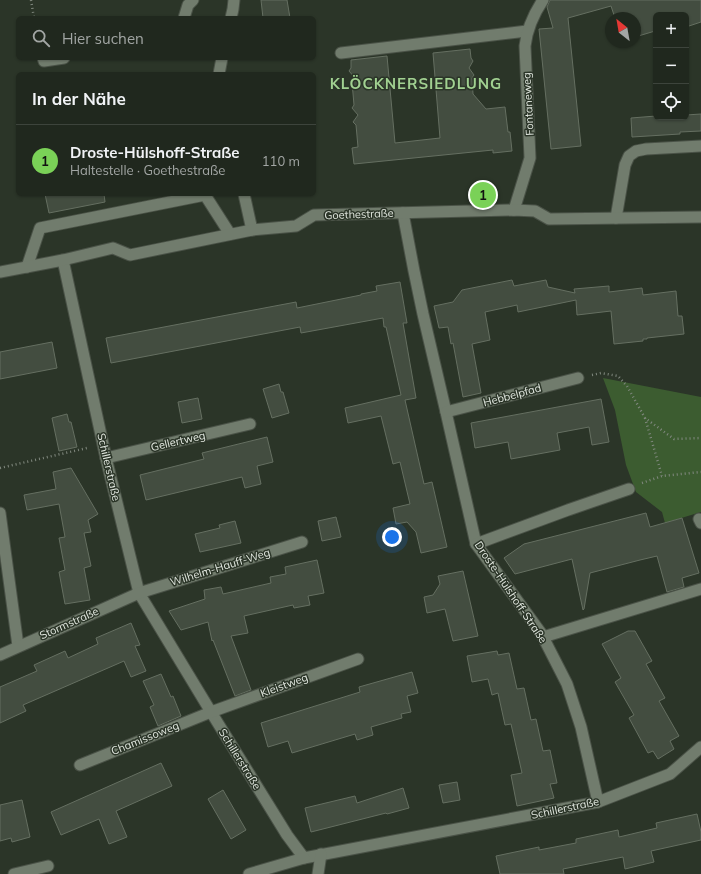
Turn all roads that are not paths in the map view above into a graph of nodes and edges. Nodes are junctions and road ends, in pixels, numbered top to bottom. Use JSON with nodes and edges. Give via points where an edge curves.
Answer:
{"nodes":[{"id":1,"x":194,"y":0,"type":"edge"},
{"id":2,"x":234,"y":0,"type":"edge"},
{"id":3,"x":542,"y":0,"type":"edge"},
{"id":4,"x":185,"y":16,"type":"edge"},
{"id":5,"x":231,"y":16,"type":"edge"},
{"id":6,"x":527,"y":31,"type":"junction"},
{"id":7,"x":342,"y":53,"type":"dead end"},
{"id":8,"x":222,"y":60,"type":"edge"},
{"id":9,"x":219,"y":72,"type":"edge"},
{"id":10,"x":701,"y":146,"type":"edge"},
{"id":11,"x":200,"y":196,"type":"edge"},
{"id":12,"x":206,"y":196,"type":"edge"},
{"id":13,"x":244,"y":196,"type":"edge"},
{"id":14,"x":514,"y":210,"type":"junction"},
{"id":15,"x":403,"y":213,"type":"junction"},
{"id":16,"x":701,"y":217,"type":"edge"},
{"id":17,"x":616,"y":218,"type":"junction"},
{"id":18,"x":252,"y":230,"type":"junction"},
{"id":19,"x":230,"y":234,"type":"junction"},
{"id":20,"x":63,"y":260,"type":"junction"},
{"id":21,"x":27,"y":267,"type":"junction"},
{"id":22,"x":0,"y":272,"type":"edge"},
{"id":23,"x":578,"y":378,"type":"road end"},
{"id":24,"x":446,"y":412,"type":"junction"},
{"id":25,"x":250,"y":424,"type":"dead end"},
{"id":26,"x":106,"y":458,"type":"junction"},
{"id":27,"x":629,"y":489,"type":"road end"},
{"id":28,"x":0,"y":513,"type":"edge"},
{"id":29,"x":302,"y":542,"type":"dead end"},
{"id":30,"x":476,"y":544,"type":"junction"},
{"id":31,"x":701,"y":589,"type":"edge"},
{"id":32,"x":139,"y":593,"type":"junction"},
{"id":33,"x":543,"y":637,"type":"junction"},
{"id":34,"x":18,"y":646,"type":"junction"},
{"id":35,"x":0,"y":655,"type":"edge"},
{"id":36,"x":358,"y":659,"type":"dead end"},
{"id":37,"x":210,"y":712,"type":"junction"},
{"id":38,"x":701,"y":747,"type":"edge"},
{"id":39,"x":80,"y":765,"type":"dead end"},
{"id":40,"x":598,"y":802,"type":"junction"},
{"id":41,"x":321,"y":854,"type":"junction"},
{"id":42,"x":304,"y":858,"type":"junction"},
{"id":43,"x":48,"y":866,"type":"dead end"},
{"id":44,"x":14,"y":874,"type":"edge"},
{"id":45,"x":249,"y":874,"type":"edge"},
{"id":46,"x":318,"y":874,"type":"edge"}],
"edges":[{"from":1,"to":4,"type":"street","via":[[188,5]]},
{"from":2,"to":5,"type":"street"},
{"from":3,"to":6,"type":"street","name":"Fontaneweg"},
{"from":6,"to":7,"type":"street"},
{"from":6,"to":14,"type":"street","name":"Fontaneweg","via":[[525,46],[530,158]]},
{"from":8,"to":9,"type":"street"},
{"from":10,"to":17,"type":"street","via":[[646,149],[629,156],[625,165]]},
{"from":11,"to":21,"type":"street","via":[[40,228]]},
{"from":12,"to":19,"type":"street"},
{"from":13,"to":18,"type":"street"},
{"from":14,"to":15,"type":"street","name":"Goethestraße"},
{"from":14,"to":17,"type":"street","name":"Goethestraße","via":[[535,210],[549,219]]},
{"from":15,"to":18,"type":"street","name":"Goethestraße","via":[[314,215],[296,226]]},
{"from":15,"to":24,"type":"street","name":"Droste-Hülshoff-Straße"},
{"from":16,"to":17,"type":"street","name":"Goethestraße"},
{"from":18,"to":19,"type":"street","name":"Goethestraße"},
{"from":19,"to":20,"type":"street","name":"Goethestraße","via":[[130,255],[113,248]]},
{"from":20,"to":21,"type":"street","name":"Goethestraße"},
{"from":20,"to":26,"type":"street","name":"Schillerstraße"},
{"from":21,"to":22,"type":"street","name":"Goethestraße"},
{"from":23,"to":24,"type":"street","name":"Hebbelpfad"},
{"from":24,"to":30,"type":"street","name":"Droste-Hülshoff-Straße"},
{"from":25,"to":26,"type":"street","name":"Gellertweg"},
{"from":26,"to":32,"type":"street","name":"Schillerstraße"},
{"from":27,"to":30,"type":"street"},
{"from":28,"to":34,"type":"street"},
{"from":29,"to":32,"type":"street","name":"Wilhelm-Hauff-Weg"},
{"from":30,"to":33,"type":"street","name":"Droste-Hülshoff-Straße"},
{"from":31,"to":33,"type":"street"},
{"from":32,"to":34,"type":"street","name":"Stormstraße"},
{"from":32,"to":37,"type":"street","name":"Schillerstraße"},
{"from":33,"to":40,"type":"street","name":"Droste-Hülshoff-Straße","via":[[567,684],[581,727]]},
{"from":34,"to":35,"type":"street","name":"Stormstraße"},
{"from":36,"to":37,"type":"street","name":"Kleistweg"},
{"from":37,"to":39,"type":"street","name":"Chamissoweg"},
{"from":37,"to":42,"type":"street","name":"Schillerstraße"},
{"from":38,"to":40,"type":"street","name":"Schillerstraße","via":[[670,774]]},
{"from":40,"to":41,"type":"street","name":"Schillerstraße"},
{"from":41,"to":42,"type":"street","name":"Schillerstraße"},
{"from":41,"to":46,"type":"street"},
{"from":42,"to":45,"type":"street"},
{"from":43,"to":44,"type":"street"}]}
